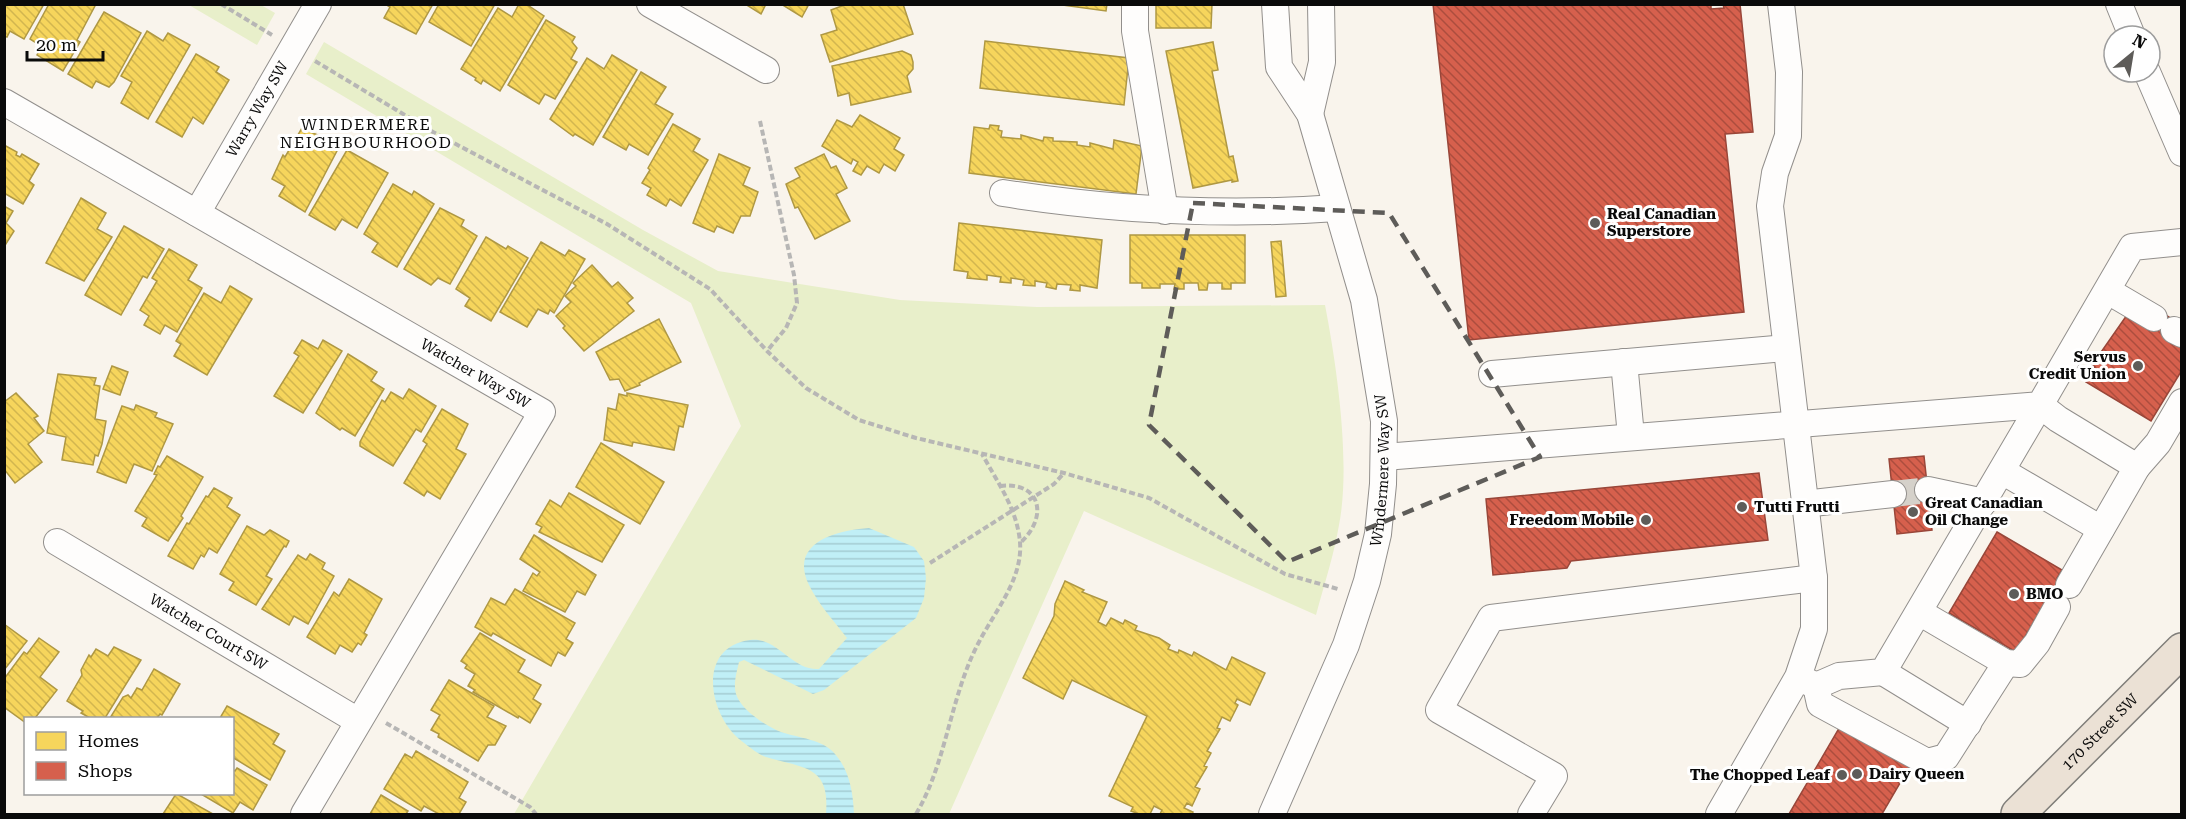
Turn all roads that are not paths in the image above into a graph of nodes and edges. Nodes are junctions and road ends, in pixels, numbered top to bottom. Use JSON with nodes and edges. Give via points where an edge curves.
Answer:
{"nodes":[{"id":1,"x":318,"y":4,"type":"edge"},
{"id":2,"x":650,"y":4,"type":"edge"},
{"id":3,"x":1136,"y":4,"type":"edge"},
{"id":4,"x":1275,"y":4,"type":"edge"},
{"id":5,"x":1321,"y":4,"type":"edge"},
{"id":6,"x":1781,"y":4,"type":"edge"},
{"id":7,"x":2119,"y":4,"type":"edge"},
{"id":8,"x":2127,"y":24,"type":"edge"},
{"id":9,"x":766,"y":70,"type":"dead end"},
{"id":10,"x":2152,"y":84,"type":"edge"},
{"id":11,"x":4,"y":102,"type":"edge"},
{"id":12,"x":1310,"y":114,"type":"junction"},
{"id":13,"x":2181,"y":153,"type":"edge"},
{"id":14,"x":1003,"y":193,"type":"dead end"},
{"id":15,"x":1338,"y":208,"type":"junction"},
{"id":16,"x":1165,"y":211,"type":"junction"},
{"id":17,"x":197,"y":213,"type":"junction"},
{"id":18,"x":2181,"y":243,"type":"edge"},
{"id":19,"x":2108,"y":291,"type":"junction"},
{"id":20,"x":2170,"y":327,"type":"edge"},
{"id":21,"x":1785,"y":348,"type":"junction"},
{"id":22,"x":1624,"y":362,"type":"junction"},
{"id":23,"x":1492,"y":374,"type":"dead end"},
{"id":24,"x":2181,"y":402,"type":"edge"},
{"id":25,"x":2040,"y":405,"type":"junction"},
{"id":26,"x":1793,"y":423,"type":"junction"},
{"id":27,"x":1631,"y":436,"type":"junction"},
{"id":28,"x":1384,"y":457,"type":"junction"},
{"id":29,"x":2138,"y":467,"type":"junction"},
{"id":30,"x":2002,"y":471,"type":"junction"},
{"id":31,"x":1928,"y":490,"type":"tunnel mouth"},
{"id":32,"x":1893,"y":494,"type":"tunnel mouth"},
{"id":33,"x":1984,"y":502,"type":"junction"},
{"id":34,"x":1804,"y":504,"type":"junction"},
{"id":35,"x":2101,"y":530,"type":"junction"},
{"id":36,"x":57,"y":542,"type":"dead end"},
{"id":37,"x":1814,"y":578,"type":"junction"},
{"id":38,"x":2069,"y":585,"type":"dead end"},
{"id":39,"x":2057,"y":607,"type":"dead end"},
{"id":40,"x":1919,"y":612,"type":"junction"},
{"id":41,"x":2181,"y":650,"type":"edge"},
{"id":42,"x":2006,"y":663,"type":"junction"},
{"id":43,"x":1883,"y":672,"type":"junction"},
{"id":44,"x":1807,"y":681,"type":"junction"},
{"id":45,"x":361,"y":716,"type":"junction"},
{"id":46,"x":1968,"y":724,"type":"junction"},
{"id":47,"x":304,"y":814,"type":"edge"},
{"id":48,"x":1276,"y":814,"type":"edge"},
{"id":49,"x":1531,"y":814,"type":"edge"},
{"id":50,"x":1719,"y":814,"type":"edge"},
{"id":51,"x":2018,"y":814,"type":"edge"}],
"edges":[{"from":1,"to":17,"type":"street","name":"Warry Way SW"},
{"from":2,"to":9,"type":"street"},
{"from":3,"to":16,"type":"street","via":[[1135,31]]},
{"from":4,"to":12,"type":"street","name":"Windermere Way SW","via":[[1279,67]]},
{"from":5,"to":12,"type":"street","name":"Windermere Way SW","via":[[1322,62]]},
{"from":6,"to":21,"type":"street","via":[[1789,72],[1788,136],[1774,173],[1770,206]]},
{"from":7,"to":8,"type":"street"},
{"from":10,"to":13,"type":"street"},
{"from":11,"to":17,"type":"street","name":"Watcher Way SW"},
{"from":12,"to":15,"type":"street","name":"Windermere Way SW"},
{"from":14,"to":16,"type":"street"},
{"from":15,"to":16,"type":"street","via":[[1257,214]]},
{"from":15,"to":28,"type":"street","name":"Windermere Way SW","via":[[1365,300],[1384,421]]},
{"from":17,"to":45,"type":"street","name":"Watcher Way SW","via":[[542,412]]},
{"from":18,"to":19,"type":"street","via":[[2132,247]]},
{"from":19,"to":20,"type":"street"},
{"from":19,"to":25,"type":"street"},
{"from":21,"to":22,"type":"street"},
{"from":21,"to":26,"type":"street"},
{"from":22,"to":23,"type":"street"},
{"from":22,"to":27,"type":"street"},
{"from":24,"to":29,"type":"street","via":[[2158,443]]},
{"from":25,"to":26,"type":"street"},
{"from":25,"to":29,"type":"street"},
{"from":25,"to":30,"type":"street"},
{"from":26,"to":27,"type":"street"},
{"from":26,"to":34,"type":"street"},
{"from":27,"to":28,"type":"street"},
{"from":28,"to":48,"type":"street","name":"Windermere Way SW","via":[[1378,534],[1363,596]]},
{"from":29,"to":35,"type":"street"},
{"from":30,"to":33,"type":"street"},
{"from":30,"to":35,"type":"street"},
{"from":31,"to":33,"type":"street"},
{"from":32,"to":34,"type":"street"},
{"from":33,"to":40,"type":"street"},
{"from":34,"to":37,"type":"street"},
{"from":35,"to":38,"type":"street"},
{"from":36,"to":45,"type":"street","name":"Watcher Court SW"},
{"from":37,"to":44,"type":"street","via":[[1814,628]]},
{"from":37,"to":49,"type":"street","via":[[1491,618],[1439,710],[1554,776]]},
{"from":39,"to":42,"type":"street","via":[[2020,664]]},
{"from":40,"to":42,"type":"street"},
{"from":40,"to":43,"type":"street"},
{"from":41,"to":51,"type":"main road","name":"170 Street SW"},
{"from":42,"to":46,"type":"street"},
{"from":43,"to":44,"type":"street"},
{"from":43,"to":46,"type":"street"},
{"from":44,"to":46,"type":"street","via":[[1820,704],[1927,762],[1946,757]]},
{"from":44,"to":50,"type":"street"},
{"from":45,"to":47,"type":"street","name":"Watcher Way SW"}]}
